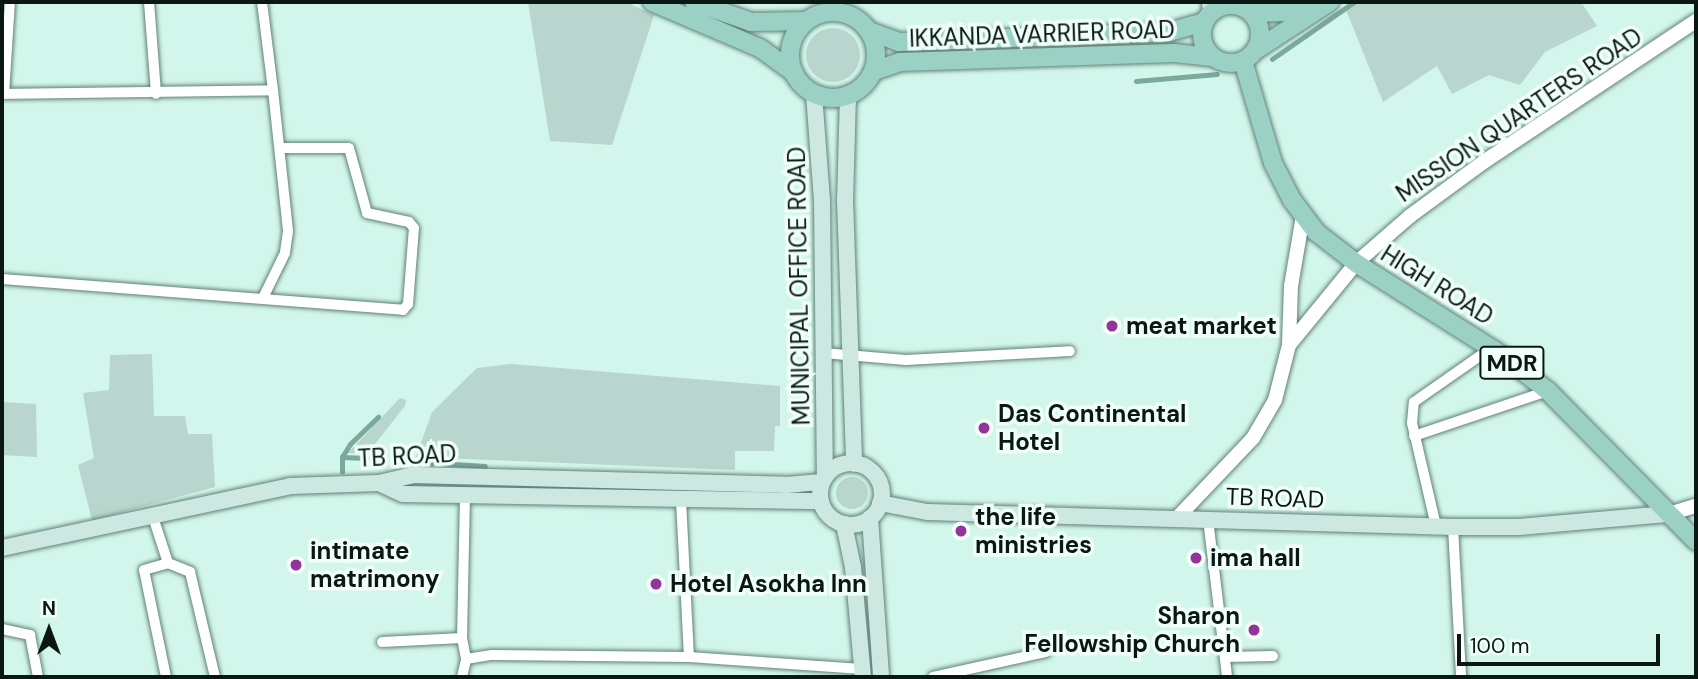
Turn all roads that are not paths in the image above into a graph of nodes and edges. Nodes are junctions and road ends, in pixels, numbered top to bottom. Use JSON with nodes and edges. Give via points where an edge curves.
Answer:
{"nodes":[{"id":1,"x":10,"y":2,"type":"edge"},
{"id":2,"x":149,"y":2,"type":"edge"},
{"id":3,"x":262,"y":2,"type":"edge"},
{"id":4,"x":652,"y":2,"type":"edge"},
{"id":5,"x":694,"y":2,"type":"edge"},
{"id":6,"x":1303,"y":2,"type":"edge"},
{"id":7,"x":1330,"y":2,"type":"edge"},
{"id":8,"x":1241,"y":7,"type":"edge"},
{"id":9,"x":847,"y":8,"type":"edge"},
{"id":10,"x":816,"y":12,"type":"edge"},
{"id":11,"x":1208,"y":12,"type":"edge"},
{"id":12,"x":1696,"y":21,"type":"edge"},
{"id":13,"x":869,"y":30,"type":"junction"},
{"id":14,"x":1249,"y":55,"type":"junction"},
{"id":15,"x":1213,"y":57,"type":"junction"},
{"id":16,"x":874,"y":71,"type":"junction"},
{"id":17,"x":794,"y":73,"type":"junction"},
{"id":18,"x":274,"y":90,"type":"junction"},
{"id":19,"x":3,"y":94,"type":"edge"},
{"id":20,"x":156,"y":94,"type":"junction"},
{"id":21,"x":814,"y":94,"type":"junction"},
{"id":22,"x":848,"y":96,"type":"junction"},
{"id":23,"x":281,"y":148,"type":"junction"},
{"id":24,"x":1303,"y":216,"type":"junction"},
{"id":25,"x":1356,"y":263,"type":"junction"},
{"id":26,"x":2,"y":279,"type":"edge"},
{"id":27,"x":263,"y":298,"type":"junction"},
{"id":28,"x":1289,"y":345,"type":"junction"},
{"id":29,"x":1491,"y":348,"type":"junction"},
{"id":30,"x":1070,"y":351,"type":"dead end"},
{"id":31,"x":823,"y":353,"type":"junction"},
{"id":32,"x":849,"y":354,"type":"junction"},
{"id":33,"x":1548,"y":391,"type":"junction"},
{"id":34,"x":1415,"y":436,"type":"junction"},
{"id":35,"x":854,"y":464,"type":"junction"},
{"id":36,"x":824,"y":479,"type":"junction"},
{"id":37,"x":379,"y":482,"type":"junction"},
{"id":38,"x":465,"y":496,"type":"junction"},
{"id":39,"x":681,"y":500,"type":"junction"},
{"id":40,"x":821,"y":501,"type":"junction"},
{"id":41,"x":880,"y":503,"type":"junction"},
{"id":42,"x":1696,"y":506,"type":"edge"},
{"id":43,"x":1670,"y":514,"type":"junction"},
{"id":44,"x":153,"y":517,"type":"junction"},
{"id":45,"x":870,"y":518,"type":"junction"},
{"id":46,"x":1177,"y":518,"type":"junction"},
{"id":47,"x":1208,"y":519,"type":"junction"},
{"id":48,"x":844,"y":524,"type":"junction"},
{"id":49,"x":1444,"y":526,"type":"junction"},
{"id":50,"x":1696,"y":541,"type":"edge"},
{"id":51,"x":2,"y":548,"type":"edge"},
{"id":52,"x":168,"y":563,"type":"junction"},
{"id":53,"x":2,"y":629,"type":"edge"},
{"id":54,"x":461,"y":638,"type":"junction"},
{"id":55,"x":382,"y":642,"type":"dead end"},
{"id":56,"x":1046,"y":652,"type":"dead end"},
{"id":57,"x":1273,"y":656,"type":"dead end"},
{"id":58,"x":690,"y":657,"type":"junction"},
{"id":59,"x":1225,"y":657,"type":"junction"},
{"id":60,"x":466,"y":659,"type":"junction"},
{"id":61,"x":993,"y":664,"type":"junction"},
{"id":62,"x":862,"y":673,"type":"edge"},
{"id":63,"x":38,"y":677,"type":"edge"},
{"id":64,"x":166,"y":677,"type":"edge"},
{"id":65,"x":215,"y":677,"type":"edge"},
{"id":66,"x":462,"y":677,"type":"edge"},
{"id":67,"x":881,"y":677,"type":"edge"},
{"id":68,"x":934,"y":677,"type":"edge"},
{"id":69,"x":996,"y":677,"type":"edge"},
{"id":70,"x":1227,"y":677,"type":"edge"},
{"id":71,"x":1461,"y":677,"type":"edge"}],
"edges":[{"from":1,"to":19,"type":"street"},
{"from":2,"to":20,"type":"street"},
{"from":3,"to":18,"type":"street"},
{"from":4,"to":17,"type":"main road","via":[[760,48]]},
{"from":5,"to":10,"type":"main road","via":[[751,22]]},
{"from":6,"to":8,"type":"main road","via":[[1282,12]]},
{"from":7,"to":14,"type":"main road"},
{"from":8,"to":11,"type":"main road"},
{"from":8,"to":14,"type":"main road","via":[[1260,34]]},
{"from":9,"to":10,"type":"main road"},
{"from":9,"to":13,"type":"main road"},
{"from":10,"to":17,"type":"main road","via":[[791,45]]},
{"from":11,"to":13,"type":"main road","name":"IKKANDA VARRIER ROAD","via":[[1169,32],[899,42]]},
{"from":11,"to":15,"type":"main road","via":[[1202,41]]},
{"from":12,"to":25,"type":"street","name":"MISSION QUARTERS ROAD","via":[[1459,178]]},
{"from":13,"to":16,"type":"main road","via":[[875,43]]},
{"from":14,"to":15,"type":"main road","via":[[1227,63]]},
{"from":14,"to":24,"type":"main road","name":"HIGH ROAD","number":"MDR","via":[[1273,163]]},
{"from":15,"to":16,"type":"main road","name":"IKKANDA VARRIER ROAD","via":[[1174,53],[900,62]]},
{"from":16,"to":22,"type":"main road"},
{"from":17,"to":21,"type":"main road"},
{"from":18,"to":20,"type":"street"},
{"from":18,"to":23,"type":"street"},
{"from":19,"to":20,"type":"street"},
{"from":21,"to":22,"type":"main road"},
{"from":21,"to":31,"type":"main road","name":"MUNICIPAL OFFICE ROAD","via":[[822,200]]},
{"from":22,"to":32,"type":"main road"},
{"from":23,"to":27,"type":"street","via":[[287,208],[285,253]]},
{"from":23,"to":27,"type":"street","via":[[349,148],[367,213],[409,222],[415,228],[408,304],[397,311]]},
{"from":24,"to":25,"type":"main road","name":"HIGH ROAD","number":"MDR"},
{"from":24,"to":28,"type":"street","via":[[1291,286]]},
{"from":25,"to":28,"type":"street","name":"MISSION QUARTERS ROAD"},
{"from":25,"to":29,"type":"main road","name":"HIGH ROAD","number":"MDR"},
{"from":26,"to":27,"type":"street"},
{"from":28,"to":46,"type":"street","via":[[1275,400],[1253,438]]},
{"from":29,"to":33,"type":"main road","name":"HIGH ROAD","number":"MDR"},
{"from":29,"to":34,"type":"street","via":[[1414,402]]},
{"from":30,"to":32,"type":"street","via":[[906,360]]},
{"from":31,"to":32,"type":"street"},
{"from":31,"to":36,"type":"main road","name":"MUNICIPAL OFFICE ROAD"},
{"from":32,"to":35,"type":"main road"},
{"from":33,"to":34,"type":"street"},
{"from":33,"to":43,"type":"main road","name":"HIGH ROAD","number":"MDR"},
{"from":34,"to":49,"type":"street"},
{"from":35,"to":36,"type":"main road","via":[[838,466]]},
{"from":35,"to":41,"type":"main road","via":[[874,474]]},
{"from":36,"to":37,"type":"main road","name":"TB ROAD","via":[[413,475]]},
{"from":36,"to":40,"type":"main road"},
{"from":37,"to":38,"type":"main road","via":[[403,494]]},
{"from":37,"to":44,"type":"main road","name":"TB ROAD","via":[[290,486]]},
{"from":38,"to":39,"type":"main road"},
{"from":38,"to":54,"type":"street"},
{"from":39,"to":40,"type":"main road"},
{"from":39,"to":58,"type":"street"},
{"from":40,"to":48,"type":"main road","via":[[829,516]]},
{"from":41,"to":45,"type":"main road"},
{"from":41,"to":46,"type":"main road","name":"TB ROAD","via":[[927,512]]},
{"from":42,"to":43,"type":"street"},
{"from":43,"to":49,"type":"main road","name":"TB ROAD","via":[[1519,527]]},
{"from":43,"to":50,"type":"main road","name":"HIGH ROAD","number":"MDR"},
{"from":44,"to":51,"type":"main road","name":"TB ROAD"},
{"from":44,"to":52,"type":"street"},
{"from":45,"to":48,"type":"main road"},
{"from":45,"to":67,"type":"main road"},
{"from":46,"to":47,"type":"main road","name":"TB ROAD"},
{"from":47,"to":49,"type":"main road","name":"TB ROAD"},
{"from":47,"to":59,"type":"street"},
{"from":48,"to":62,"type":"main road","via":[[853,567]]},
{"from":49,"to":71,"type":"street"},
{"from":52,"to":64,"type":"street","via":[[144,570]]},
{"from":52,"to":65,"type":"street","via":[[190,572]]},
{"from":53,"to":63,"type":"street","via":[[30,635]]},
{"from":54,"to":55,"type":"street"},
{"from":54,"to":60,"type":"street"},
{"from":56,"to":61,"type":"street"},
{"from":57,"to":59,"type":"street"},
{"from":58,"to":60,"type":"street","via":[[519,655]]},
{"from":58,"to":62,"type":"street"},
{"from":59,"to":70,"type":"street"},
{"from":60,"to":66,"type":"street"},
{"from":61,"to":68,"type":"street"},
{"from":61,"to":69,"type":"street"}]}
